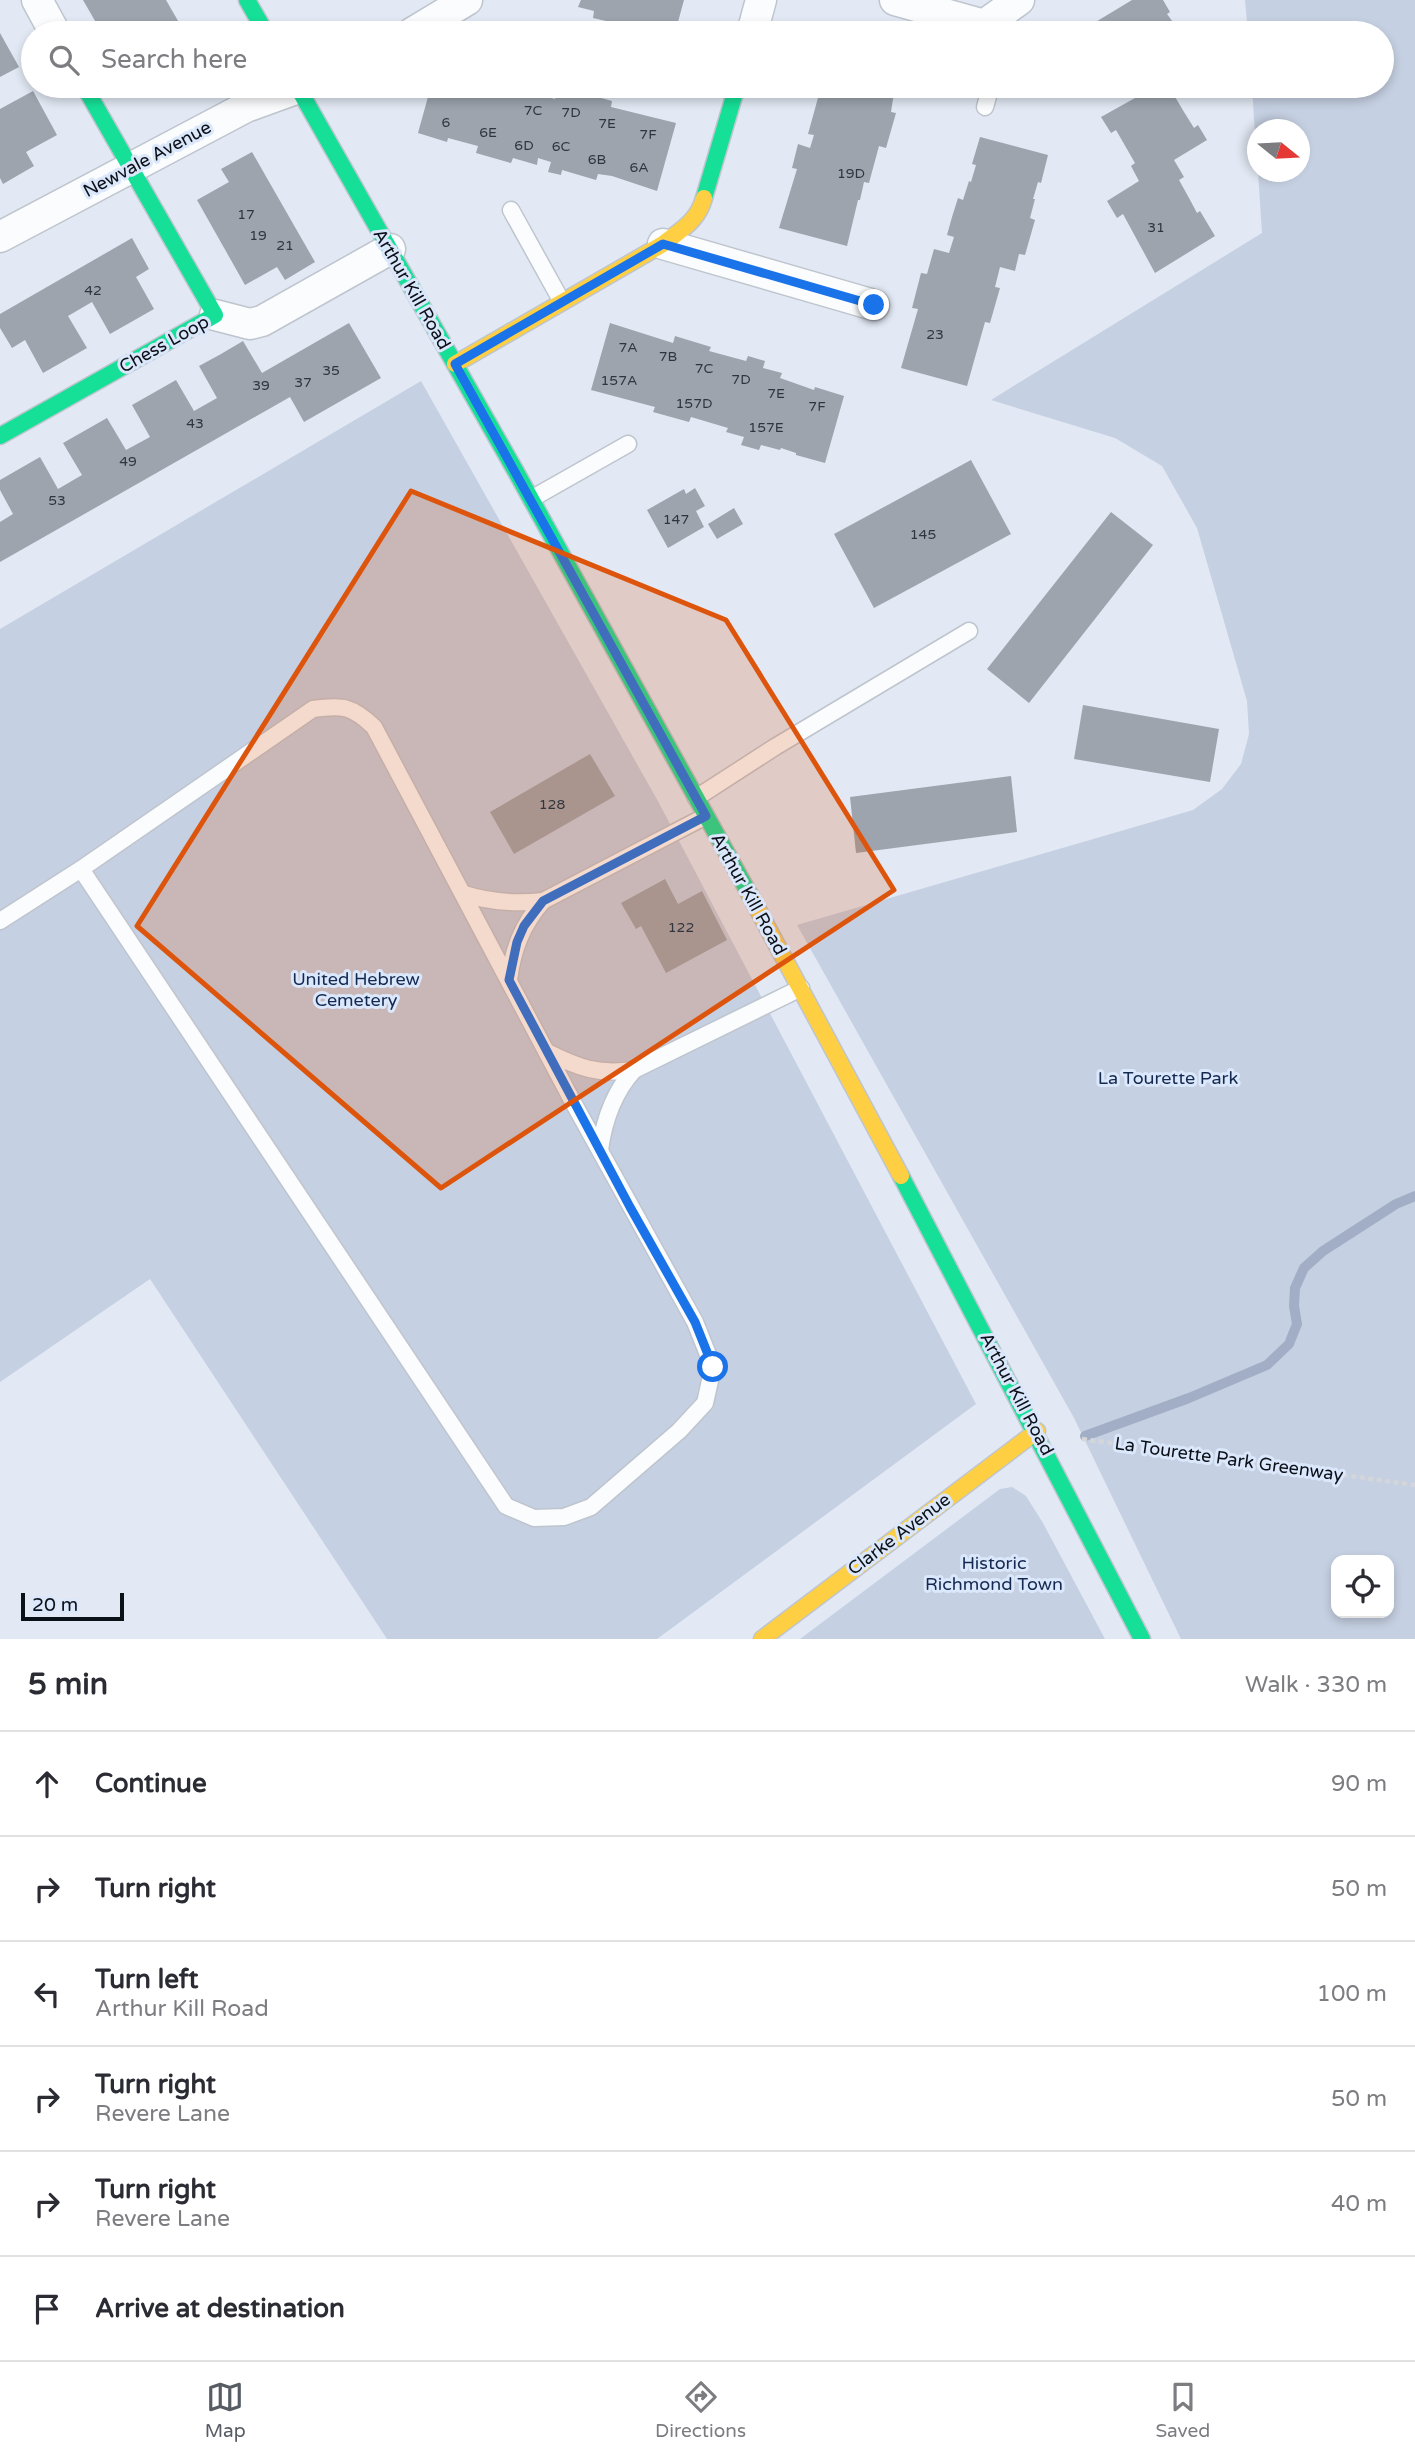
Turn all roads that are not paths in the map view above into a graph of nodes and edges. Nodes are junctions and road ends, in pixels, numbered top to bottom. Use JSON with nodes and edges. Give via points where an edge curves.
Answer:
{"nodes":[{"id":1,"x":37,"y":0,"type":"edge"},
{"id":2,"x":247,"y":0,"type":"edge"},
{"id":3,"x":467,"y":0,"type":"edge"},
{"id":4,"x":761,"y":0,"type":"edge"},
{"id":5,"x":895,"y":0,"type":"edge"},
{"id":6,"x":1019,"y":0,"type":"edge"},
{"id":7,"x":48,"y":21,"type":"edge"},
{"id":8,"x":259,"y":21,"type":"edge"},
{"id":9,"x":432,"y":21,"type":"edge"},
{"id":10,"x":755,"y":21,"type":"edge"},
{"id":11,"x":961,"y":21,"type":"edge"},
{"id":12,"x":995,"y":21,"type":"edge"},
{"id":13,"x":91,"y":98,"type":"edge"},
{"id":14,"x":270,"y":98,"type":"edge"},
{"id":15,"x":305,"y":98,"type":"edge"},
{"id":16,"x":734,"y":98,"type":"edge"},
{"id":17,"x":988,"y":98,"type":"edge"},
{"id":18,"x":985,"y":107,"type":"dead end"},
{"id":19,"x":129,"y":168,"type":"junction"},
{"id":20,"x":511,"y":209,"type":"dead end"},
{"id":21,"x":0,"y":237,"type":"edge"},
{"id":22,"x":663,"y":244,"type":"junction"},
{"id":23,"x":390,"y":249,"type":"junction"},
{"id":24,"x":562,"y":302,"type":"junction"},
{"id":25,"x":874,"y":305,"type":"dead end"},
{"id":26,"x":215,"y":316,"type":"junction"},
{"id":27,"x":455,"y":364,"type":"junction"},
{"id":28,"x":0,"y":436,"type":"edge"},
{"id":29,"x":628,"y":444,"type":"dead end"},
{"id":30,"x":531,"y":499,"type":"junction"},
{"id":31,"x":969,"y":631,"type":"dead end"},
{"id":32,"x":696,"y":798,"type":"junction"},
{"id":33,"x":706,"y":816,"type":"junction"},
{"id":34,"x":81,"y":869,"type":"junction"},
{"id":35,"x":464,"y":894,"type":"junction"},
{"id":36,"x":543,"y":901,"type":"junction"},
{"id":37,"x":0,"y":921,"type":"edge"},
{"id":38,"x":509,"y":980,"type":"junction"},
{"id":39,"x":801,"y":988,"type":"junction"},
{"id":40,"x":547,"y":1052,"type":"junction"},
{"id":41,"x":634,"y":1070,"type":"junction"},
{"id":42,"x":600,"y":1150,"type":"junction"},
{"id":43,"x":1040,"y":1437,"type":"junction"},
{"id":44,"x":762,"y":1639,"type":"edge"},
{"id":45,"x":1142,"y":1639,"type":"edge"}],
"edges":[{"from":1,"to":7,"type":"street"},
{"from":2,"to":8,"type":"street"},
{"from":3,"to":9,"type":"street"},
{"from":4,"to":10,"type":"street"},
{"from":5,"to":11,"type":"street"},
{"from":6,"to":12,"type":"street"},
{"from":13,"to":19,"type":"street","name":"Chess Loop"},
{"from":14,"to":19,"type":"street","name":"Newvale Avenue"},
{"from":15,"to":23,"type":"street","name":"Arthur Kill Road"},
{"from":16,"to":22,"type":"street","via":[[701,210]]},
{"from":17,"to":18,"type":"lane"},
{"from":19,"to":21,"type":"street","name":"Newvale Avenue"},
{"from":19,"to":26,"type":"street","name":"Chess Loop"},
{"from":20,"to":24,"type":"lane"},
{"from":22,"to":24,"type":"street"},
{"from":22,"to":25,"type":"street"},
{"from":23,"to":26,"type":"street","via":[[262,321],[250,324]]},
{"from":23,"to":27,"type":"street","name":"Arthur Kill Road"},
{"from":24,"to":27,"type":"street"},
{"from":26,"to":28,"type":"street","name":"Chess Loop"},
{"from":27,"to":30,"type":"street","name":"Arthur Kill Road"},
{"from":29,"to":30,"type":"lane"},
{"from":30,"to":32,"type":"street","name":"Arthur Kill Road"},
{"from":31,"to":32,"type":"lane"},
{"from":32,"to":33,"type":"street","name":"Arthur Kill Road"},
{"from":33,"to":36,"type":"lane"},
{"from":33,"to":39,"type":"street","name":"Arthur Kill Road"},
{"from":34,"to":35,"type":"lane","via":[[313,709],[339,705],[359,712],[374,727]]},
{"from":34,"to":37,"type":"lane"},
{"from":34,"to":42,"type":"lane","via":[[506,1506],[534,1518],[564,1517],[591,1507],[705,1403],[713,1367],[695,1322]]},
{"from":35,"to":36,"type":"lane","via":[[499,902]]},
{"from":35,"to":38,"type":"lane"},
{"from":36,"to":38,"type":"lane","via":[[517,942]]},
{"from":38,"to":40,"type":"lane"},
{"from":39,"to":41,"type":"lane"},
{"from":39,"to":43,"type":"street","name":"Arthur Kill Road"},
{"from":40,"to":41,"type":"lane","via":[[588,1069]]},
{"from":40,"to":42,"type":"lane"},
{"from":41,"to":42,"type":"lane","via":[[612,1103]]},
{"from":43,"to":44,"type":"street","name":"Clarke Avenue"},
{"from":43,"to":45,"type":"street","name":"Arthur Kill Road"}]}
